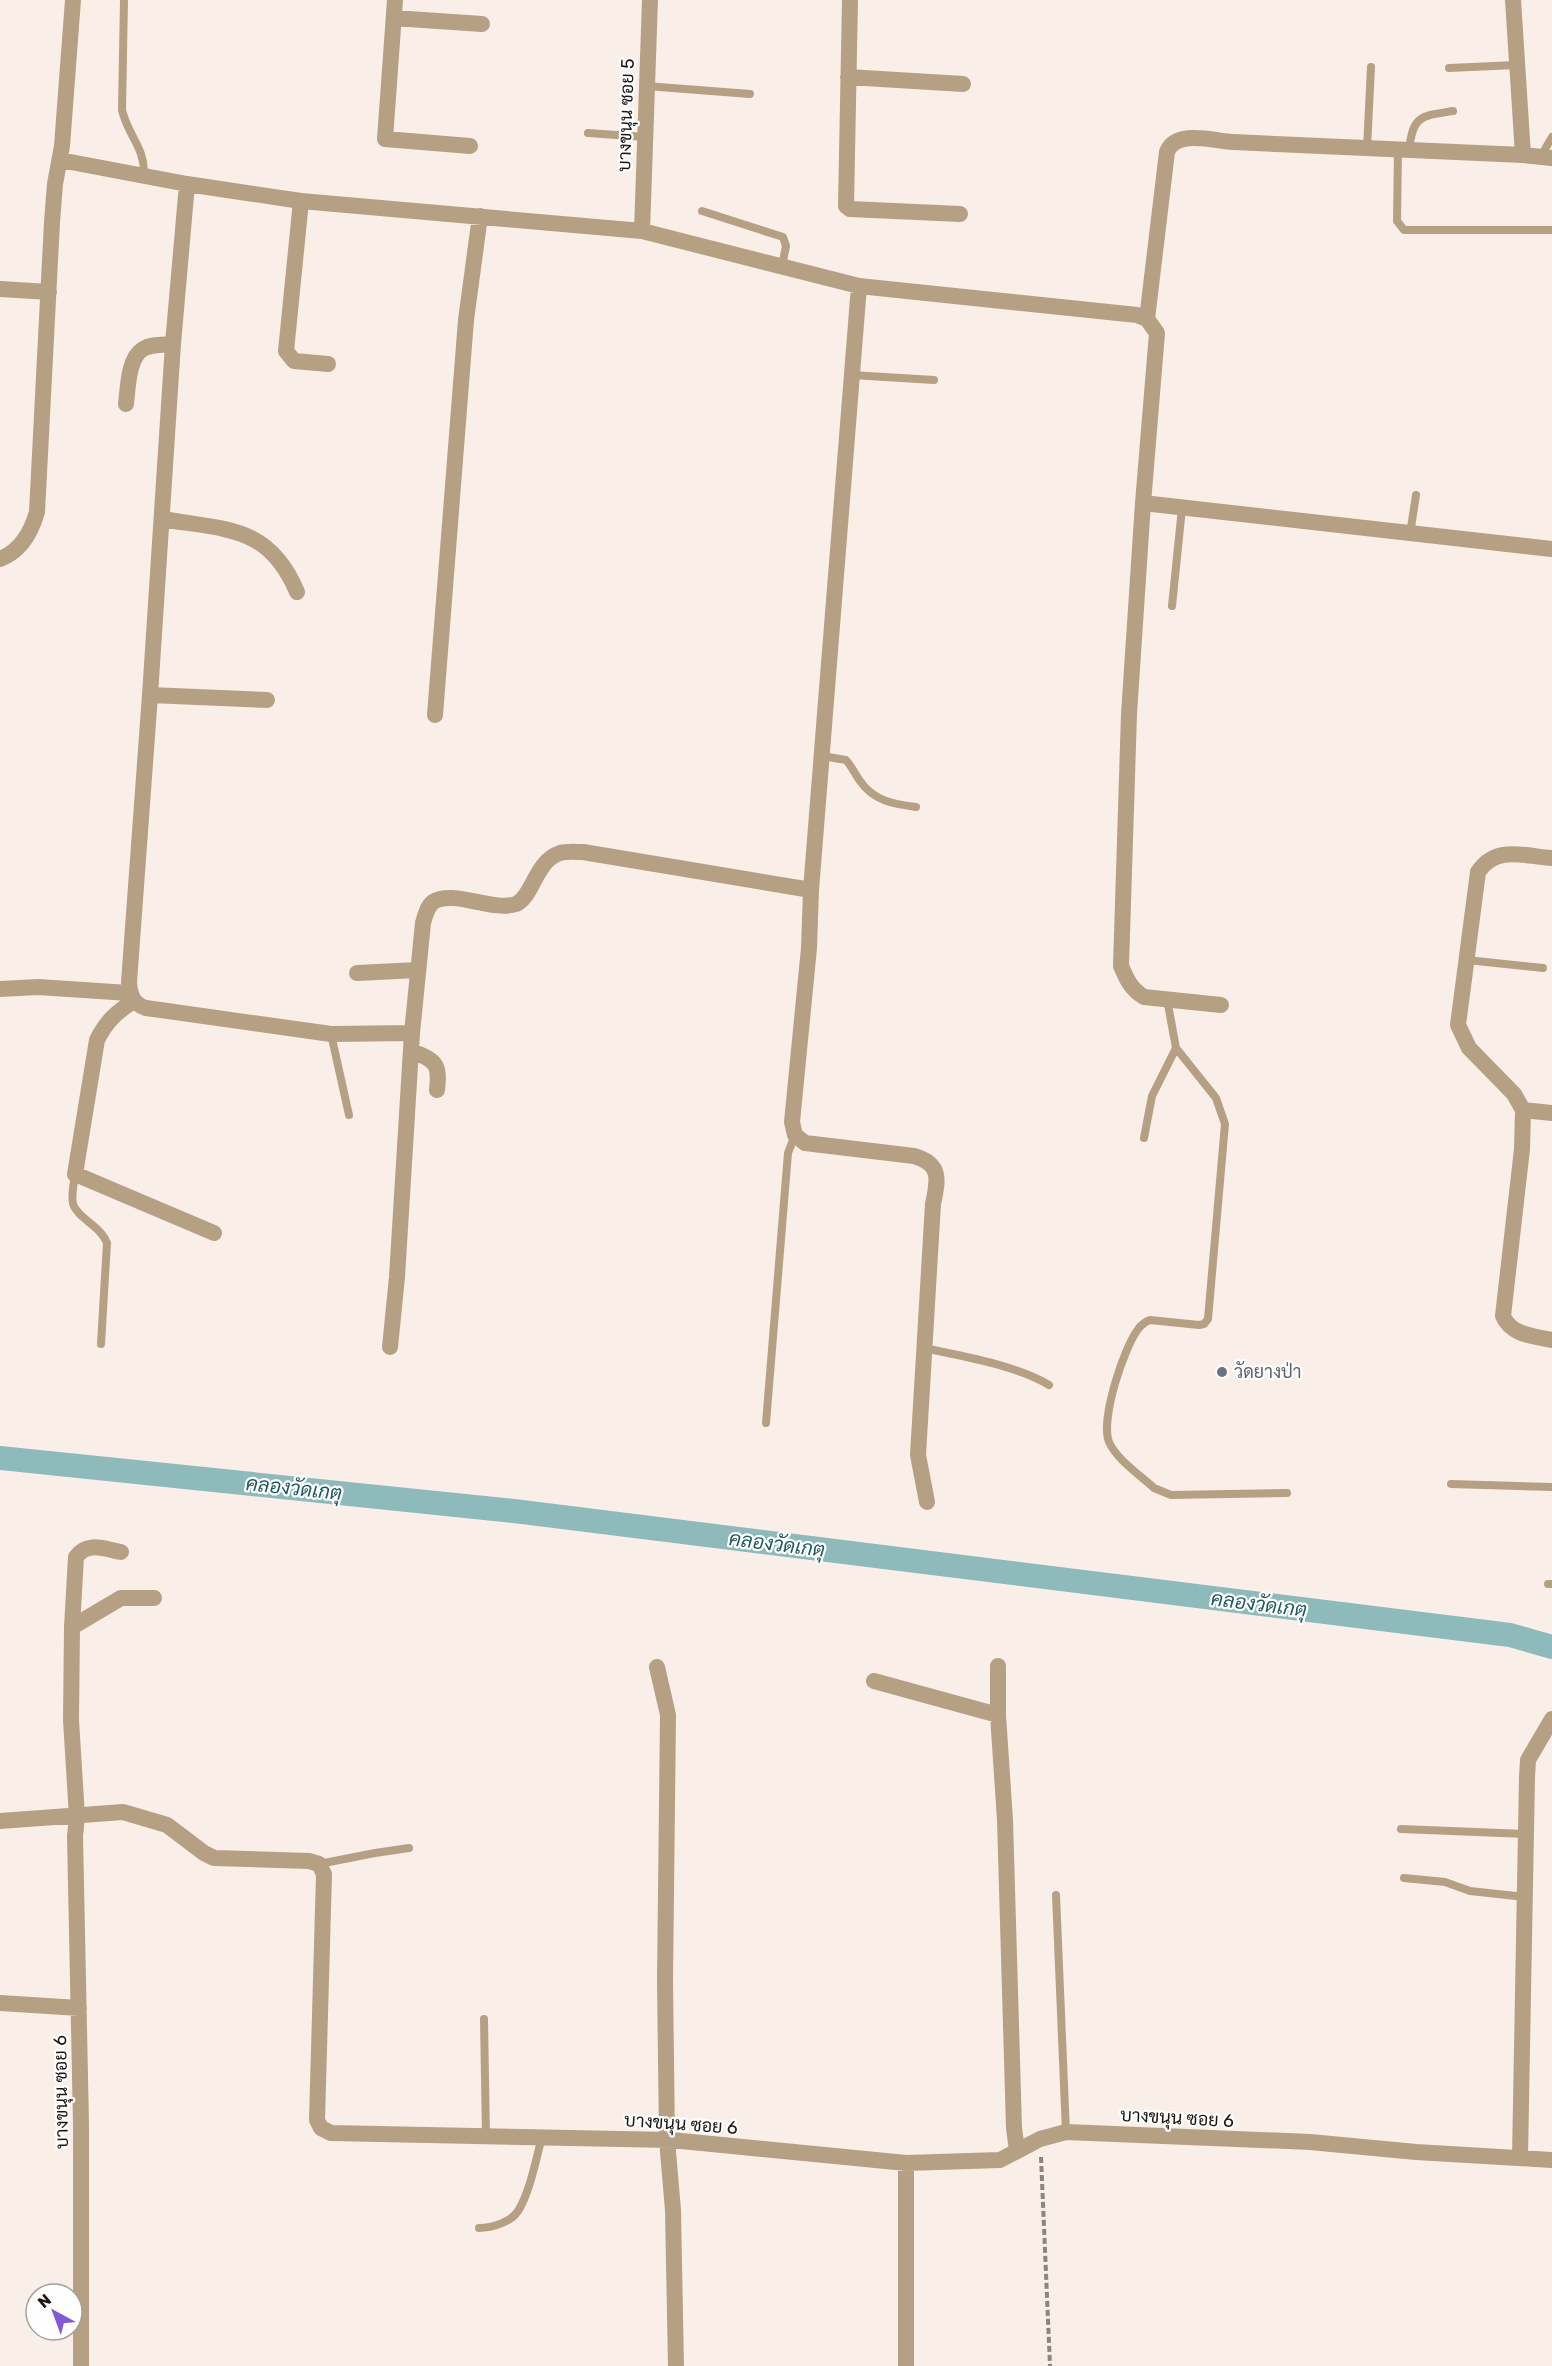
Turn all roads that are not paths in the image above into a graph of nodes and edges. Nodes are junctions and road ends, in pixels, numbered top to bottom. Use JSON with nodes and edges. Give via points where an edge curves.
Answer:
{"nodes":[{"id":1,"x":73,"y":0,"type":"edge"},
{"id":2,"x":124,"y":0,"type":"edge"},
{"id":3,"x":395,"y":0,"type":"edge"},
{"id":4,"x":650,"y":0,"type":"edge"},
{"id":5,"x":850,"y":0,"type":"edge"},
{"id":6,"x":1513,"y":0,"type":"edge"},
{"id":7,"x":394,"y":18,"type":"junction"},
{"id":8,"x":482,"y":24,"type":"dead end"},
{"id":9,"x":1516,"y":65,"type":"junction"},
{"id":10,"x":1371,"y":67,"type":"dead end"},
{"id":11,"x":1449,"y":68,"type":"dead end"},
{"id":12,"x":848,"y":77,"type":"junction"},
{"id":13,"x":963,"y":84,"type":"dead end"},
{"id":14,"x":646,"y":86,"type":"junction"},
{"id":15,"x":750,"y":94,"type":"dead end"},
{"id":16,"x":1453,"y":111,"type":"dead end"},
{"id":17,"x":588,"y":133,"type":"dead end"},
{"id":18,"x":645,"y":137,"type":"junction"},
{"id":19,"x":1552,"y":137,"type":"edge"},
{"id":20,"x":470,"y":146,"type":"dead end"},
{"id":21,"x":1367,"y":148,"type":"junction"},
{"id":22,"x":1403,"y":150,"type":"junction"},
{"id":23,"x":1523,"y":155,"type":"junction"},
{"id":24,"x":1547,"y":157,"type":"edge"},
{"id":25,"x":60,"y":160,"type":"junction"},
{"id":26,"x":144,"y":175,"type":"junction"},
{"id":27,"x":187,"y":184,"type":"junction"},
{"id":28,"x":301,"y":201,"type":"junction"},
{"id":29,"x":702,"y":211,"type":"dead end"},
{"id":30,"x":960,"y":214,"type":"dead end"},
{"id":31,"x":480,"y":216,"type":"junction"},
{"id":32,"x":1552,"y":230,"type":"edge"},
{"id":33,"x":642,"y":231,"type":"junction"},
{"id":34,"x":782,"y":266,"type":"junction"},
{"id":35,"x":859,"y":286,"type":"junction"},
{"id":36,"x":0,"y":290,"type":"edge"},
{"id":37,"x":49,"y":292,"type":"junction"},
{"id":38,"x":1147,"y":318,"type":"junction"},
{"id":39,"x":172,"y":344,"type":"junction"},
{"id":40,"x":328,"y":364,"type":"dead end"},
{"id":41,"x":852,"y":375,"type":"junction"},
{"id":42,"x":934,"y":380,"type":"dead end"},
{"id":43,"x":126,"y":404,"type":"dead end"},
{"id":44,"x":1416,"y":495,"type":"dead end"},
{"id":45,"x":1143,"y":503,"type":"junction"},
{"id":46,"x":1182,"y":508,"type":"junction"},
{"id":47,"x":162,"y":519,"type":"junction"},
{"id":48,"x":1410,"y":534,"type":"junction"},
{"id":49,"x":1552,"y":549,"type":"edge"},
{"id":50,"x":0,"y":559,"type":"edge"},
{"id":51,"x":297,"y":592,"type":"dead end"},
{"id":52,"x":1172,"y":606,"type":"dead end"},
{"id":53,"x":150,"y":695,"type":"junction"},
{"id":54,"x":267,"y":700,"type":"dead end"},
{"id":55,"x":435,"y":715,"type":"dead end"},
{"id":56,"x":822,"y":756,"type":"junction"},
{"id":57,"x":916,"y":807,"type":"dead end"},
{"id":58,"x":1552,"y":858,"type":"edge"},
{"id":59,"x":811,"y":890,"type":"junction"},
{"id":60,"x":1467,"y":960,"type":"junction"},
{"id":61,"x":1544,"y":968,"type":"dead end"},
{"id":62,"x":418,"y":970,"type":"junction"},
{"id":63,"x":357,"y":973,"type":"dead end"},
{"id":64,"x":0,"y":989,"type":"edge"},
{"id":65,"x":132,"y":997,"type":"junction"},
{"id":66,"x":1167,"y":999,"type":"junction"},
{"id":67,"x":1221,"y":1005,"type":"dead end"},
{"id":68,"x":412,"y":1033,"type":"junction"},
{"id":69,"x":331,"y":1034,"type":"junction"},
{"id":70,"x":1176,"y":1048,"type":"junction"},
{"id":71,"x":411,"y":1051,"type":"junction"},
{"id":72,"x":436,"y":1090,"type":"dead end"},
{"id":73,"x":1523,"y":1110,"type":"junction"},
{"id":74,"x":1552,"y":1113,"type":"edge"},
{"id":75,"x":349,"y":1114,"type":"dead end"},
{"id":76,"x":795,"y":1135,"type":"junction"},
{"id":77,"x":1144,"y":1138,"type":"dead end"},
{"id":78,"x":75,"y":1174,"type":"junction"},
{"id":79,"x":214,"y":1233,"type":"dead end"},
{"id":80,"x":1552,"y":1340,"type":"edge"},
{"id":81,"x":101,"y":1344,"type":"dead end"},
{"id":82,"x":390,"y":1347,"type":"dead end"},
{"id":83,"x":923,"y":1348,"type":"junction"},
{"id":84,"x":1049,"y":1385,"type":"dead end"},
{"id":85,"x":765,"y":1423,"type":"dead end"},
{"id":86,"x":1451,"y":1484,"type":"dead end"},
{"id":87,"x":1552,"y":1487,"type":"edge"},
{"id":88,"x":1287,"y":1493,"type":"dead end"},
{"id":89,"x":927,"y":1502,"type":"dead end"},
{"id":90,"x":121,"y":1552,"type":"dead end"},
{"id":91,"x":154,"y":1598,"type":"dead end"},
{"id":92,"x":72,"y":1627,"type":"junction"},
{"id":93,"x":998,"y":1666,"type":"dead end"},
{"id":94,"x":657,"y":1667,"type":"dead end"},
{"id":95,"x":874,"y":1681,"type":"dead end"},
{"id":96,"x":998,"y":1715,"type":"junction"},
{"id":97,"x":1552,"y":1719,"type":"edge"},
{"id":98,"x":77,"y":1816,"type":"junction"},
{"id":99,"x":0,"y":1821,"type":"edge"},
{"id":100,"x":1401,"y":1829,"type":"dead end"},
{"id":101,"x":1526,"y":1834,"type":"junction"},
{"id":102,"x":409,"y":1848,"type":"dead end"},
{"id":103,"x":319,"y":1864,"type":"junction"},
{"id":104,"x":1404,"y":1878,"type":"dead end"},
{"id":105,"x":1056,"y":1895,"type":"dead end"},
{"id":106,"x":1525,"y":1897,"type":"junction"},
{"id":107,"x":0,"y":2003,"type":"edge"},
{"id":108,"x":79,"y":2008,"type":"junction"},
{"id":109,"x":484,"y":2019,"type":"dead end"},
{"id":110,"x":1066,"y":2132,"type":"junction"},
{"id":111,"x":486,"y":2136,"type":"junction"},
{"id":112,"x":542,"y":2137,"type":"junction"},
{"id":113,"x":667,"y":2140,"type":"junction"},
{"id":114,"x":1017,"y":2151,"type":"junction"},
{"id":115,"x":1520,"y":2157,"type":"junction"},
{"id":116,"x":1552,"y":2160,"type":"edge"},
{"id":117,"x":906,"y":2163,"type":"junction"},
{"id":118,"x":479,"y":2228,"type":"dead end"},
{"id":119,"x":81,"y":2366,"type":"edge"},
{"id":120,"x":676,"y":2366,"type":"edge"},
{"id":121,"x":906,"y":2366,"type":"edge"}],
"edges":[{"from":1,"to":25,"type":"street"},
{"from":2,"to":26,"type":"lane","via":[[122,110],[142,155]]},
{"from":3,"to":7,"type":"street"},
{"from":4,"to":14,"type":"street","name":"บางขนุน ซอย 5"},
{"from":5,"to":12,"type":"street"},
{"from":6,"to":9,"type":"street"},
{"from":7,"to":8,"type":"street"},
{"from":7,"to":20,"type":"street","via":[[385,139]]},
{"from":9,"to":11,"type":"lane"},
{"from":9,"to":23,"type":"street"},
{"from":10,"to":21,"type":"lane"},
{"from":12,"to":13,"type":"street"},
{"from":12,"to":30,"type":"street","via":[[846,206]]},
{"from":14,"to":15,"type":"lane"},
{"from":14,"to":18,"type":"street","name":"บางขนุน ซอย 5"},
{"from":16,"to":22,"type":"lane","via":[[1427,115],[1418,121]]},
{"from":17,"to":18,"type":"lane"},
{"from":18,"to":33,"type":"street","name":"บางขนุน ซอย 5"},
{"from":19,"to":24,"type":"lane"},
{"from":21,"to":22,"type":"street"},
{"from":21,"to":38,"type":"street","via":[[1196,139],[1180,139],[1171,144]]},
{"from":22,"to":23,"type":"street"},
{"from":22,"to":32,"type":"lane","via":[[1397,221],[1404,230]]},
{"from":23,"to":24,"type":"street"},
{"from":25,"to":26,"type":"street"},
{"from":25,"to":37,"type":"street"},
{"from":26,"to":27,"type":"street"},
{"from":27,"to":28,"type":"street"},
{"from":27,"to":39,"type":"street"},
{"from":28,"to":31,"type":"street"},
{"from":28,"to":40,"type":"street","via":[[286,351],[294,361]]},
{"from":29,"to":34,"type":"lane","via":[[783,237],[786,246]]},
{"from":31,"to":33,"type":"street"},
{"from":31,"to":55,"type":"street","via":[[466,320]]},
{"from":33,"to":34,"type":"street"},
{"from":34,"to":35,"type":"street"},
{"from":35,"to":38,"type":"street"},
{"from":35,"to":41,"type":"street"},
{"from":36,"to":37,"type":"street"},
{"from":37,"to":50,"type":"street","via":[[38,512],[23,543]]},
{"from":38,"to":45,"type":"street","via":[[1157,333]]},
{"from":39,"to":43,"type":"street","via":[[149,346],[135,357]]},
{"from":39,"to":47,"type":"street"},
{"from":41,"to":42,"type":"lane"},
{"from":41,"to":56,"type":"street"},
{"from":44,"to":48,"type":"lane"},
{"from":45,"to":46,"type":"street"},
{"from":45,"to":66,"type":"street","via":[[1129,714],[1121,966],[1135,991],[1144,997]]},
{"from":46,"to":48,"type":"street"},
{"from":46,"to":52,"type":"lane"},
{"from":47,"to":51,"type":"street","via":[[251,536],[276,554]]},
{"from":47,"to":53,"type":"street"},
{"from":48,"to":49,"type":"street"},
{"from":53,"to":54,"type":"street"},
{"from":53,"to":65,"type":"street","via":[[129,982]]},
{"from":56,"to":57,"type":"lane","via":[[846,760],[865,788],[880,799]]},
{"from":56,"to":59,"type":"street"},
{"from":58,"to":60,"type":"street","via":[[1504,854],[1493,856],[1484,864],[1478,873]]},
{"from":59,"to":62,"type":"street","via":[[584,852],[561,852],[537,873],[516,904],[445,898],[433,902],[423,922]]},
{"from":59,"to":76,"type":"street","via":[[792,1122]]},
{"from":60,"to":61,"type":"lane"},
{"from":60,"to":73,"type":"street","via":[[1458,1025],[1462,1037],[1514,1094]]},
{"from":62,"to":63,"type":"street"},
{"from":62,"to":68,"type":"street"},
{"from":64,"to":65,"type":"street","via":[[38,987]]},
{"from":65,"to":69,"type":"street","via":[[146,1008]]},
{"from":65,"to":78,"type":"street","via":[[105,1024],[97,1040]]},
{"from":66,"to":67,"type":"street"},
{"from":66,"to":70,"type":"lane"},
{"from":68,"to":69,"type":"street"},
{"from":68,"to":71,"type":"street"},
{"from":69,"to":75,"type":"lane"},
{"from":70,"to":77,"type":"lane","via":[[1152,1096]]},
{"from":70,"to":88,"type":"lane","via":[[1216,1098],[1225,1125],[1208,1319],[1200,1325],[1150,1320],[1137,1329],[1123,1358],[1108,1417],[1108,1440],[1154,1488],[1171,1495]]},
{"from":71,"to":72,"type":"street","via":[[436,1065]]},
{"from":71,"to":82,"type":"street"},
{"from":73,"to":74,"type":"street"},
{"from":73,"to":80,"type":"street","via":[[1503,1316],[1507,1326],[1520,1333]]},
{"from":76,"to":83,"type":"street","via":[[805,1143],[914,1156],[926,1159],[935,1169],[938,1180]]},
{"from":76,"to":85,"type":"lane","via":[[788,1153]]},
{"from":78,"to":79,"type":"street"},
{"from":78,"to":81,"type":"lane","via":[[75,1209],[105,1235],[107,1244]]},
{"from":83,"to":84,"type":"lane","via":[[972,1359]]},
{"from":83,"to":89,"type":"street","via":[[918,1455]]},
{"from":86,"to":87,"type":"lane"},
{"from":90,"to":92,"type":"street","name":"บางขนุน ซอย 6","via":[[88,1546],[76,1557]]},
{"from":91,"to":92,"type":"street","via":[[121,1598]]},
{"from":92,"to":98,"type":"street","name":"บางขนุน ซอย 6","via":[[71,1719]]},
{"from":93,"to":96,"type":"street"},
{"from":94,"to":113,"type":"street","via":[[668,1715]]},
{"from":95,"to":96,"type":"street"},
{"from":96,"to":114,"type":"street"},
{"from":97,"to":101,"type":"street","via":[[1528,1760]]},
{"from":98,"to":99,"type":"street"},
{"from":98,"to":103,"type":"street","via":[[123,1812],[167,1825],[214,1858]]},
{"from":98,"to":108,"type":"street","name":"บางขนุน ซอย 6"},
{"from":100,"to":101,"type":"lane"},
{"from":101,"to":106,"type":"street"},
{"from":102,"to":103,"type":"lane"},
{"from":103,"to":111,"type":"street","name":"บางขนุน ซอย 6","via":[[324,1874],[317,2120],[321,2128],[331,2133]]},
{"from":104,"to":106,"type":"lane"},
{"from":105,"to":110,"type":"lane"},
{"from":106,"to":115,"type":"street"},
{"from":107,"to":108,"type":"street"},
{"from":108,"to":119,"type":"street","name":"บางขนุน ซอย 6"},
{"from":109,"to":111,"type":"lane"},
{"from":110,"to":114,"type":"street","name":"บางขนุน ซอย 6"},
{"from":110,"to":115,"type":"street","name":"บางขนุน ซอย 6","via":[[1310,2142]]},
{"from":111,"to":112,"type":"street","name":"บางขนุน ซอย 6"},
{"from":112,"to":113,"type":"street","name":"บางขนุน ซอย 6"},
{"from":112,"to":118,"type":"lane","via":[[518,2211],[508,2220]]},
{"from":113,"to":117,"type":"street","name":"บางขนุน ซอย 6"},
{"from":113,"to":120,"type":"street","via":[[673,2210]]},
{"from":114,"to":117,"type":"street","name":"บางขนุน ซอย 6","via":[[988,2162]]},
{"from":115,"to":116,"type":"street","name":"บางขนุน ซอย 6"},
{"from":117,"to":121,"type":"street"}]}
